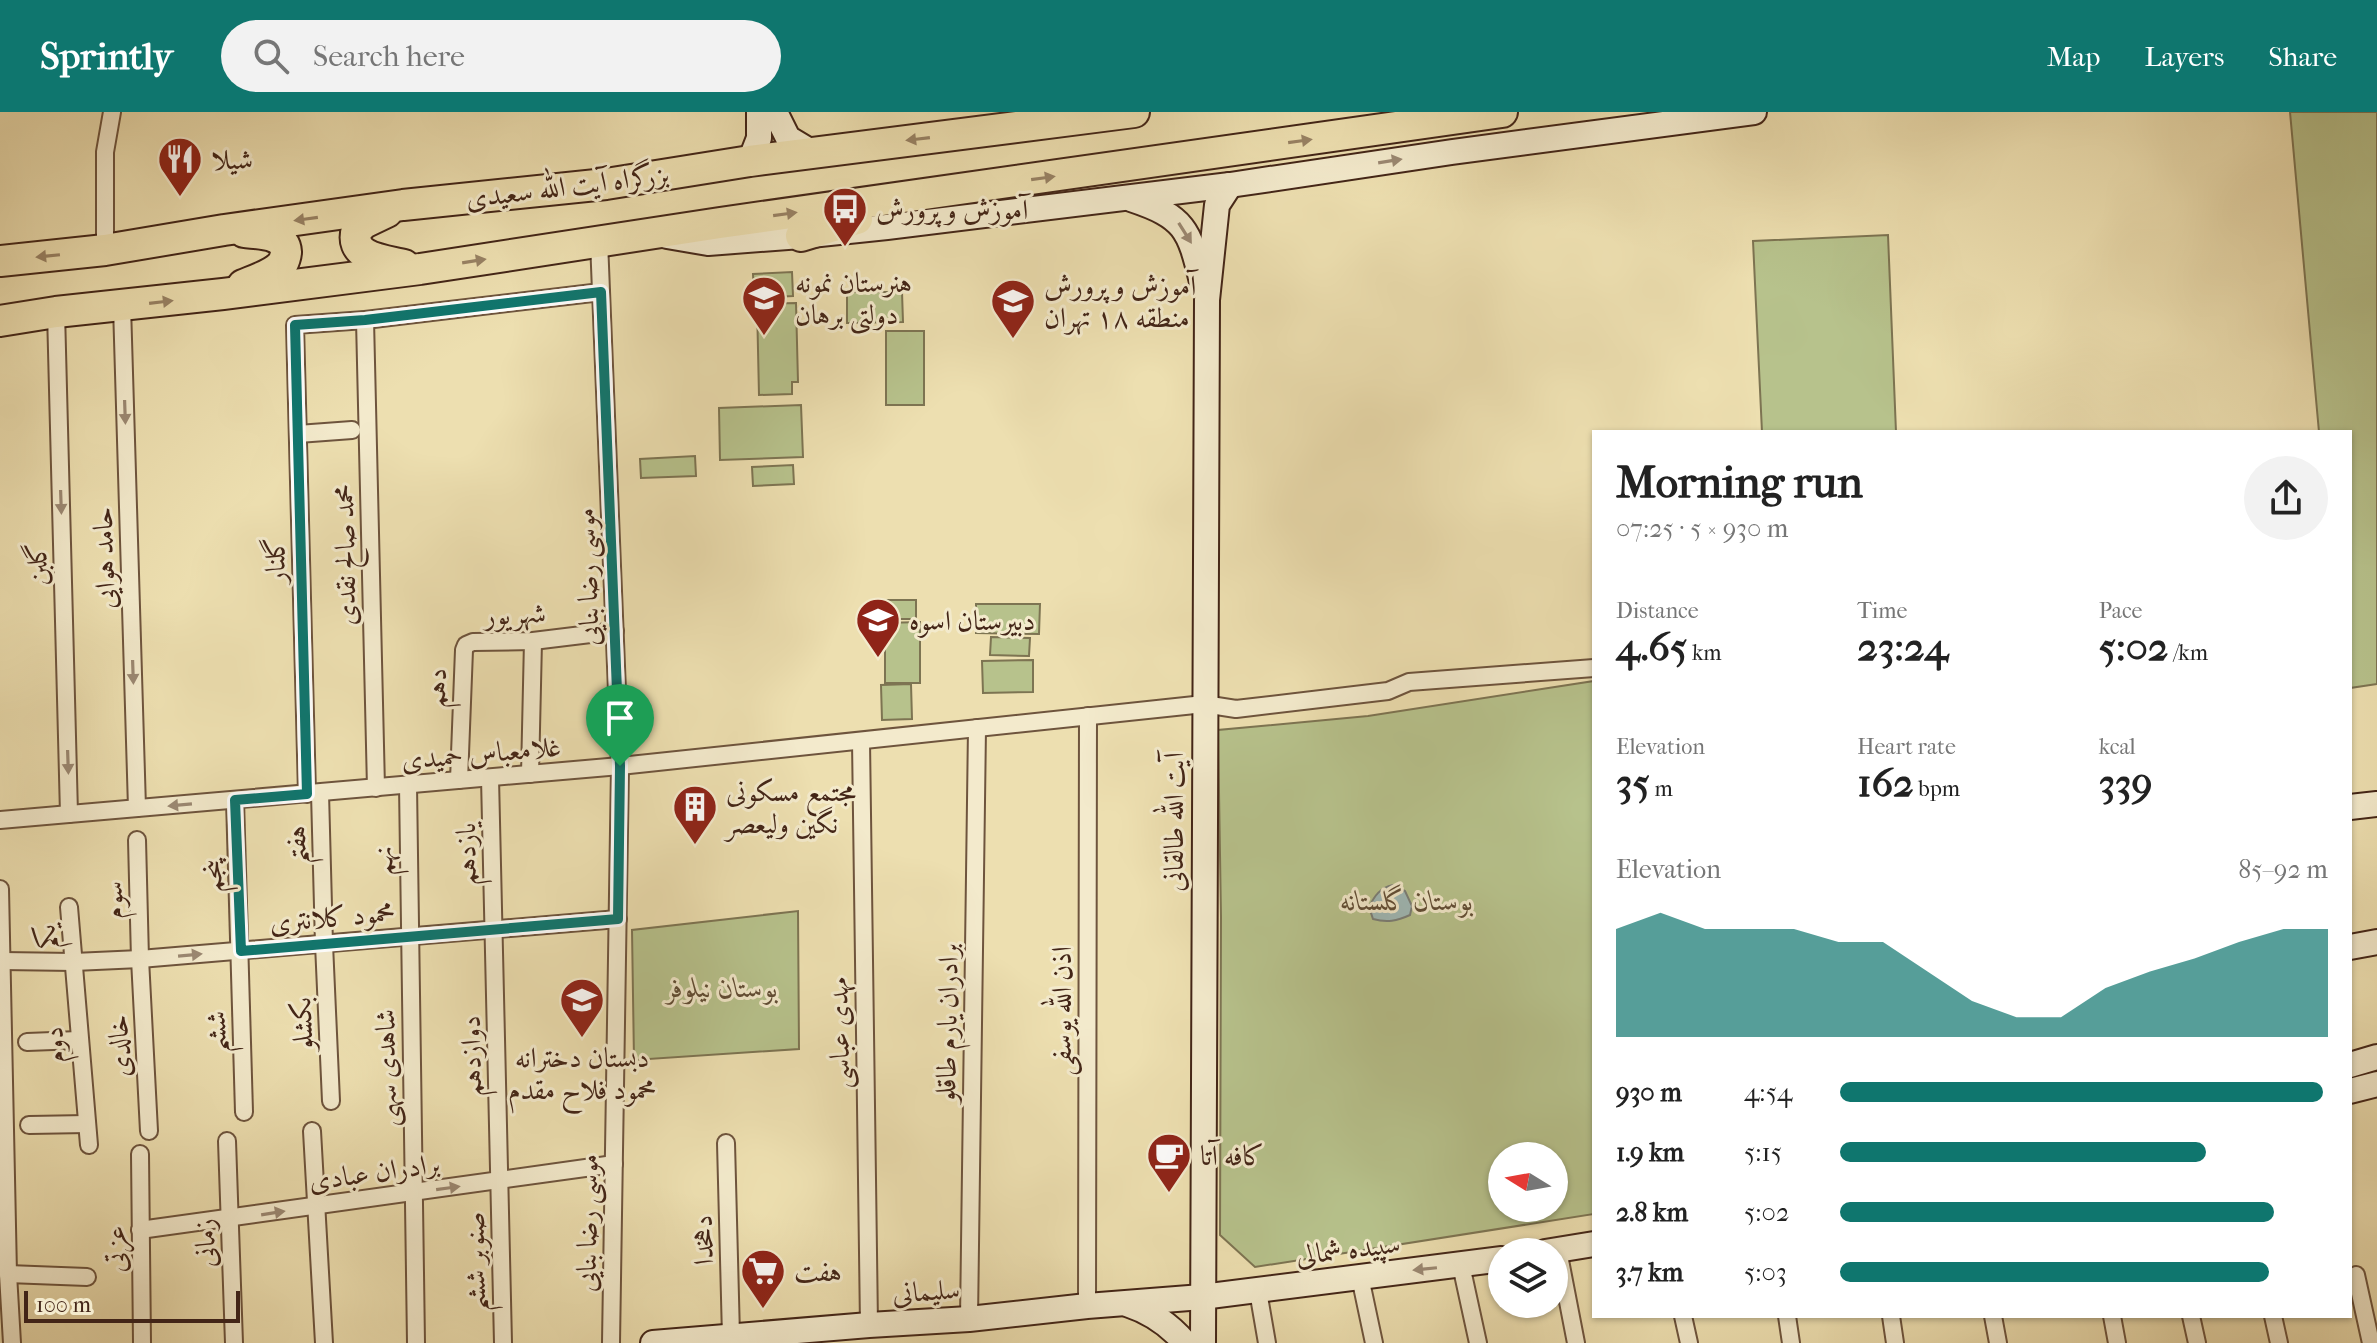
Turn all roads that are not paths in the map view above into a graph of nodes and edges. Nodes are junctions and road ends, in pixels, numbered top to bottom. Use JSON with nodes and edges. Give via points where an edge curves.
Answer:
{"nodes":[{"id":1,"x":112,"y":112,"type":"edge"},
{"id":2,"x":1134,"y":112,"type":"edge"},
{"id":3,"x":1502,"y":112,"type":"edge"},
{"id":4,"x":1754,"y":112,"type":"edge"},
{"id":5,"x":767,"y":115,"type":"edge"},
{"id":6,"x":813,"y":153,"type":"junction"},
{"id":7,"x":750,"y":161,"type":"junction"},
{"id":8,"x":1230,"y":185,"type":"junction"},
{"id":9,"x":937,"y":194,"type":"junction"},
{"id":10,"x":1127,"y":198,"type":"junction"},
{"id":11,"x":403,"y":205,"type":"junction"},
{"id":12,"x":224,"y":230,"type":"junction"},
{"id":13,"x":653,"y":234,"type":"junction"},
{"id":14,"x":801,"y":236,"type":"junction"},
{"id":15,"x":599,"y":241,"type":"junction"},
{"id":16,"x":105,"y":250,"type":"junction"},
{"id":17,"x":0,"y":261,"type":"edge"},
{"id":18,"x":420,"y":269,"type":"junction"},
{"id":19,"x":601,"y":292,"type":"junction"},
{"id":20,"x":223,"y":294,"type":"junction"},
{"id":21,"x":1207,"y":300,"type":"junction"},
{"id":22,"x":122,"y":306,"type":"junction"},
{"id":23,"x":56,"y":312,"type":"junction"},
{"id":24,"x":365,"y":320,"type":"junction"},
{"id":25,"x":0,"y":321,"type":"edge"},
{"id":26,"x":352,"y":430,"type":"dead end"},
{"id":27,"x":298,"y":434,"type":"junction"},
{"id":28,"x":615,"y":631,"type":"junction"},
{"id":29,"x":533,"y":641,"type":"junction"},
{"id":30,"x":466,"y":645,"type":"joint"},
{"id":31,"x":1592,"y":668,"type":"edge"},
{"id":32,"x":1204,"y":704,"type":"junction"},
{"id":33,"x":1088,"y":716,"type":"junction"},
{"id":34,"x":977,"y":728,"type":"junction"},
{"id":35,"x":861,"y":741,"type":"junction"},
{"id":36,"x":620,"y":766,"type":"junction"},
{"id":37,"x":530,"y":774,"type":"junction"},
{"id":38,"x":490,"y":778,"type":"junction"},
{"id":39,"x":459,"y":780,"type":"junction"},
{"id":40,"x":408,"y":785,"type":"junction"},
{"id":41,"x":376,"y":788,"type":"junction"},
{"id":42,"x":314,"y":793,"type":"junction"},
{"id":43,"x":235,"y":800,"type":"junction"},
{"id":44,"x":2377,"y":804,"type":"edge"},
{"id":45,"x":2352,"y":807,"type":"edge"},
{"id":46,"x":137,"y":808,"type":"junction"},
{"id":47,"x":69,"y":814,"type":"junction"},
{"id":48,"x":0,"y":820,"type":"edge"},
{"id":49,"x":137,"y":840,"type":"dead end"},
{"id":50,"x":0,"y":889,"type":"edge"},
{"id":51,"x":69,"y":907,"type":"dead end"},
{"id":52,"x":618,"y":919,"type":"junction"},
{"id":53,"x":494,"y":929,"type":"junction"},
{"id":54,"x":410,"y":936,"type":"junction"},
{"id":55,"x":2377,"y":942,"type":"edge"},
{"id":56,"x":324,"y":944,"type":"junction"},
{"id":57,"x":2352,"y":947,"type":"edge"},
{"id":58,"x":241,"y":951,"type":"junction"},
{"id":59,"x":140,"y":959,"type":"junction"},
{"id":60,"x":2,"y":961,"type":"junction"},
{"id":61,"x":74,"y":962,"type":"junction"},
{"id":62,"x":79,"y":1040,"type":"junction"},
{"id":63,"x":27,"y":1042,"type":"dead end"},
{"id":64,"x":2377,"y":1057,"type":"edge"},
{"id":65,"x":2,"y":1061,"type":"edge"},
{"id":66,"x":2352,"y":1064,"type":"edge"},
{"id":67,"x":2377,"y":1084,"type":"edge"},
{"id":68,"x":2352,"y":1090,"type":"edge"},
{"id":69,"x":331,"y":1101,"type":"dead end"},
{"id":70,"x":244,"y":1112,"type":"dead end"},
{"id":71,"x":87,"y":1124,"type":"junction"},
{"id":72,"x":29,"y":1125,"type":"dead end"},
{"id":73,"x":149,"y":1131,"type":"dead end"},
{"id":74,"x":312,"y":1131,"type":"dead end"},
{"id":75,"x":227,"y":1141,"type":"dead end"},
{"id":76,"x":726,"y":1143,"type":"dead end"},
{"id":77,"x":89,"y":1145,"type":"dead end"},
{"id":78,"x":140,"y":1154,"type":"dead end"},
{"id":79,"x":614,"y":1164,"type":"junction"},
{"id":80,"x":499,"y":1181,"type":"junction"},
{"id":81,"x":414,"y":1193,"type":"junction"},
{"id":82,"x":3,"y":1196,"type":"edge"},
{"id":83,"x":316,"y":1206,"type":"junction"},
{"id":84,"x":230,"y":1219,"type":"junction"},
{"id":85,"x":140,"y":1230,"type":"junction"},
{"id":86,"x":1592,"y":1244,"type":"edge"},
{"id":87,"x":1568,"y":1248,"type":"edge"},
{"id":88,"x":1488,"y":1261,"type":"edge"},
{"id":89,"x":1461,"y":1265,"type":"junction"},
{"id":90,"x":8,"y":1274,"type":"junction"},
{"id":91,"x":2356,"y":1275,"type":"dead end"},
{"id":92,"x":87,"y":1277,"type":"dead end"},
{"id":93,"x":1360,"y":1277,"type":"junction"},
{"id":94,"x":1258,"y":1291,"type":"junction"},
{"id":95,"x":1202,"y":1297,"type":"junction"},
{"id":96,"x":1125,"y":1303,"type":"junction"},
{"id":97,"x":1087,"y":1306,"type":"junction"},
{"id":98,"x":1568,"y":1312,"type":"edge"},
{"id":99,"x":1683,"y":1318,"type":"edge"},
{"id":100,"x":1787,"y":1318,"type":"edge"},
{"id":101,"x":1891,"y":1318,"type":"edge"},
{"id":102,"x":1993,"y":1318,"type":"edge"},
{"id":103,"x":2112,"y":1318,"type":"edge"},
{"id":104,"x":2191,"y":1318,"type":"edge"},
{"id":105,"x":2273,"y":1318,"type":"edge"},
{"id":106,"x":969,"y":1319,"type":"junction"},
{"id":107,"x":869,"y":1325,"type":"junction"},
{"id":108,"x":731,"y":1336,"type":"junction"},
{"id":109,"x":12,"y":1343,"type":"edge"},
{"id":110,"x":142,"y":1343,"type":"edge"},
{"id":111,"x":234,"y":1343,"type":"edge"},
{"id":112,"x":324,"y":1343,"type":"edge"},
{"id":113,"x":416,"y":1343,"type":"edge"},
{"id":114,"x":503,"y":1343,"type":"edge"},
{"id":115,"x":611,"y":1343,"type":"edge"},
{"id":116,"x":653,"y":1343,"type":"edge"},
{"id":117,"x":1185,"y":1343,"type":"edge"},
{"id":118,"x":1203,"y":1343,"type":"edge"},
{"id":119,"x":1267,"y":1343,"type":"edge"},
{"id":120,"x":1374,"y":1343,"type":"edge"},
{"id":121,"x":1478,"y":1343,"type":"edge"},
{"id":122,"x":1576,"y":1343,"type":"edge"},
{"id":123,"x":1689,"y":1343,"type":"edge"},
{"id":124,"x":1791,"y":1343,"type":"edge"},
{"id":125,"x":1895,"y":1343,"type":"edge"},
{"id":126,"x":1998,"y":1343,"type":"edge"},
{"id":127,"x":2117,"y":1343,"type":"edge"},
{"id":128,"x":2197,"y":1343,"type":"edge"},
{"id":129,"x":2279,"y":1343,"type":"edge"},
{"id":130,"x":2371,"y":1343,"type":"edge"}],
"edges":[{"from":1,"to":16,"type":"street","via":[[105,152]]},
{"from":2,"to":6,"type":"highway","name":"بزرگراه آیت الله سعیدی","one_way":true},
{"from":9,"to":3,"type":"highway","name":"بزرگراه آیت الله سعیدی","one_way":true},
{"from":8,"to":4,"type":"main road","name":"بزرگراه آیت الله سعیدی","one_way":true},
{"from":5,"to":6,"type":"main road","via":[[788,138]]},
{"from":5,"to":7,"type":"main road"},
{"from":6,"to":7,"type":"highway","name":"بزرگراه آیت الله سعیدی"},
{"from":7,"to":11,"type":"highway","name":"بزرگراه آیت الله سعیدی","via":[[606,184]]},
{"from":8,"to":10,"type":"main road","name":"بزرگراه آیت الله سعیدی"},
{"from":8,"to":21,"type":"main road","name":"آیت الله طالقانی","via":[[1217,205]]},
{"from":13,"to":9,"type":"highway","name":"بزرگراه آیت الله سعیدی","one_way":true},
{"from":9,"to":14,"type":"highway"},
{"from":10,"to":14,"type":"main road","name":"بزرگراه آیت الله سعیدی"},
{"from":10,"to":21,"type":"main road","name":"آیت الله طالقانی","one_way":true,"via":[[1158,208],[1182,225]]},
{"from":11,"to":12,"type":"highway","name":"بزرگراه آیت الله سعیدی","one_way":true},
{"from":11,"to":18,"type":"highway","via":[[364,223],[357,229],[356,244],[374,258]]},
{"from":12,"to":16,"type":"highway","name":"بزرگراه آیت الله سعیدی"},
{"from":12,"to":20,"type":"highway","via":[[272,235],[286,255],[271,271]]},
{"from":13,"to":14,"type":"main road","name":"بزرگراه آیت الله سعیدی","via":[[708,243]]},
{"from":13,"to":15,"type":"highway","name":"بزرگراه آیت الله سعیدی"},
{"from":18,"to":15,"type":"highway","name":"بزرگراه آیت الله سعیدی","one_way":true},
{"from":15,"to":19,"type":"street","name":"موسی رضا بنایی"},
{"from":16,"to":17,"type":"highway","name":"بزرگراه آیت الله سعیدی","one_way":true},
{"from":18,"to":20,"type":"highway","name":"بزرگراه آیت الله سعیدی"},
{"from":19,"to":24,"type":"street"},
{"from":19,"to":28,"type":"street","name":"موسی رضا بنایی"},
{"from":22,"to":20,"type":"highway","name":"بزرگراه آیت الله سعیدی","one_way":true},
{"from":21,"to":32,"type":"main road","name":"آیت الله طالقانی"},
{"from":22,"to":23,"type":"highway","name":"بزرگراه آیت الله سعیدی"},
{"from":22,"to":46,"type":"street","name":"حامد هوایی","one_way":true},
{"from":23,"to":25,"type":"highway","name":"بزرگراه آیت الله سعیدی"},
{"from":23,"to":47,"type":"street","name":"گلبن","one_way":true},
{"from":24,"to":27,"type":"street","name":"گلنار","via":[[295,325]]},
{"from":24,"to":41,"type":"street","name":"محمد صالح نقدی"},
{"from":26,"to":27,"type":"street"},
{"from":27,"to":42,"type":"street","name":"گلنار"},
{"from":28,"to":29,"type":"street","name":"شهریور"},
{"from":28,"to":36,"type":"street","name":"موسی رضا بنایی"},
{"from":29,"to":30,"type":"street","name":"شهریور"},
{"from":29,"to":37,"type":"street"},
{"from":30,"to":39,"type":"street","name":"دهم"},
{"from":31,"to":32,"type":"street","name":"غلامعباس حمیدی","via":[[1409,682],[1388,691],[1236,709]]},
{"from":32,"to":33,"type":"street","name":"غلامعباس حمیدی"},
{"from":32,"to":95,"type":"main road","name":"آیت الله طالقانی"},
{"from":33,"to":34,"type":"street","name":"غلامعباس حمیدی"},
{"from":33,"to":97,"type":"street","name":"اذن الله یوسفی"},
{"from":34,"to":35,"type":"street","name":"غلامعباس حمیدی"},
{"from":34,"to":106,"type":"street","name":"برادران یارم طاقلو"},
{"from":35,"to":36,"type":"street","name":"غلامعباس حمیدی"},
{"from":35,"to":107,"type":"street","name":"مهدی عباسی"},
{"from":36,"to":37,"type":"street","name":"غلامعباس حمیدی"},
{"from":36,"to":52,"type":"street","name":"موسی رضا بنایی"},
{"from":37,"to":38,"type":"street","name":"غلامعباس حمیدی"},
{"from":38,"to":39,"type":"street","name":"غلامعباس حمیدی"},
{"from":38,"to":53,"type":"street","name":"یازدهم"},
{"from":39,"to":40,"type":"street","name":"غلامعباس حمیدی"},
{"from":40,"to":41,"type":"street","name":"غلامعباس حمیدی"},
{"from":40,"to":54,"type":"street","name":"نهم"},
{"from":41,"to":42,"type":"street","name":"غلامعباس حمیدی"},
{"from":42,"to":43,"type":"street","name":"غلامعباس حمیدی"},
{"from":42,"to":56,"type":"street","name":"هفتم"},
{"from":43,"to":46,"type":"street","name":"غلامعباس حمیدی","one_way":true},
{"from":43,"to":58,"type":"street","name":"پنجم"},
{"from":44,"to":45,"type":"main road"},
{"from":46,"to":47,"type":"street","name":"غلامعباس حمیدی"},
{"from":47,"to":48,"type":"street","name":"غلامعباس حمیدی"},
{"from":49,"to":59,"type":"street","name":"سوم"},
{"from":50,"to":60,"type":"street"},
{"from":51,"to":61,"type":"street","name":"یکم"},
{"from":52,"to":53,"type":"street","name":"محمود کلانتری"},
{"from":52,"to":79,"type":"street","name":"موسی رضا بنایی"},
{"from":53,"to":54,"type":"street","name":"محمود کلانتری"},
{"from":53,"to":80,"type":"street","name":"دوازدهم"},
{"from":54,"to":56,"type":"street","name":"محمود کلانتری"},
{"from":54,"to":81,"type":"street","name":"شاهدی سهی"},
{"from":55,"to":57,"type":"main road"},
{"from":56,"to":58,"type":"street","name":"محمود کلانتری"},
{"from":56,"to":69,"type":"street","name":"بکشلو"},
{"from":59,"to":58,"type":"street","name":"محمود کلانتری","one_way":true},
{"from":58,"to":70,"type":"street","name":"ششم"},
{"from":59,"to":61,"type":"street","name":"محمود کلانتری"},
{"from":59,"to":73,"type":"street","name":"خالدی"},
{"from":60,"to":61,"type":"street","name":"محمود کلانتری"},
{"from":60,"to":65,"type":"street"},
{"from":61,"to":62,"type":"street","name":"دوم"},
{"from":62,"to":63,"type":"street"},
{"from":62,"to":71,"type":"street","name":"دوم"},
{"from":64,"to":66,"type":"main road"},
{"from":65,"to":82,"type":"street"},
{"from":67,"to":68,"type":"main road"},
{"from":71,"to":72,"type":"street"},
{"from":71,"to":77,"type":"street","name":"دوم"},
{"from":74,"to":83,"type":"street"},
{"from":75,"to":84,"type":"street","name":"زمانی"},
{"from":76,"to":108,"type":"street","name":"دهخدا"},
{"from":78,"to":85,"type":"street","name":"عزتی"},
{"from":79,"to":80,"type":"street","name":"برادران عبادی"},
{"from":79,"to":115,"type":"street","name":"موسی رضا بنایی"},
{"from":81,"to":80,"type":"street","name":"برادران عبادی","one_way":true},
{"from":80,"to":114,"type":"street","name":"صنوبر ششم"},
{"from":81,"to":83,"type":"street","name":"برادران عبادی"},
{"from":81,"to":113,"type":"street","name":"شاهدی سهی"},
{"from":82,"to":90,"type":"street"},
{"from":84,"to":83,"type":"street","name":"برادران عبادی","one_way":true},
{"from":83,"to":112,"type":"street"},
{"from":84,"to":85,"type":"street","name":"برادران عبادی"},
{"from":84,"to":111,"type":"street","name":"زمانی"},
{"from":85,"to":110,"type":"street","name":"عزتی"},
{"from":86,"to":87,"type":"main road"},
{"from":88,"to":89,"type":"main road","name":"سپیده شمالی"},
{"from":89,"to":93,"type":"main road","name":"سپیده شمالی","one_way":true},
{"from":89,"to":121,"type":"street"},
{"from":90,"to":92,"type":"street"},
{"from":90,"to":109,"type":"street"},
{"from":91,"to":130,"type":"street"},
{"from":93,"to":94,"type":"main road","name":"سپیده شمالی"},
{"from":93,"to":120,"type":"street"},
{"from":94,"to":95,"type":"main road","name":"سپیده شمالی"},
{"from":94,"to":119,"type":"street"},
{"from":95,"to":96,"type":"main road","name":"سلیمانی"},
{"from":95,"to":118,"type":"main road","name":"آیت الله طالقانی"},
{"from":96,"to":97,"type":"main road","name":"سلیمانی"},
{"from":96,"to":117,"type":"main road","via":[[1165,1323]]},
{"from":97,"to":106,"type":"main road","name":"سلیمانی"},
{"from":98,"to":122,"type":"street"},
{"from":99,"to":123,"type":"street"},
{"from":100,"to":124,"type":"street"},
{"from":101,"to":125,"type":"street"},
{"from":102,"to":126,"type":"street"},
{"from":103,"to":127,"type":"street"},
{"from":104,"to":128,"type":"street"},
{"from":105,"to":129,"type":"street"},
{"from":106,"to":107,"type":"main road","name":"سلیمانی"},
{"from":107,"to":108,"type":"main road","name":"سلیمانی"},
{"from":108,"to":116,"type":"main road","name":"سلیمانی"}]}
